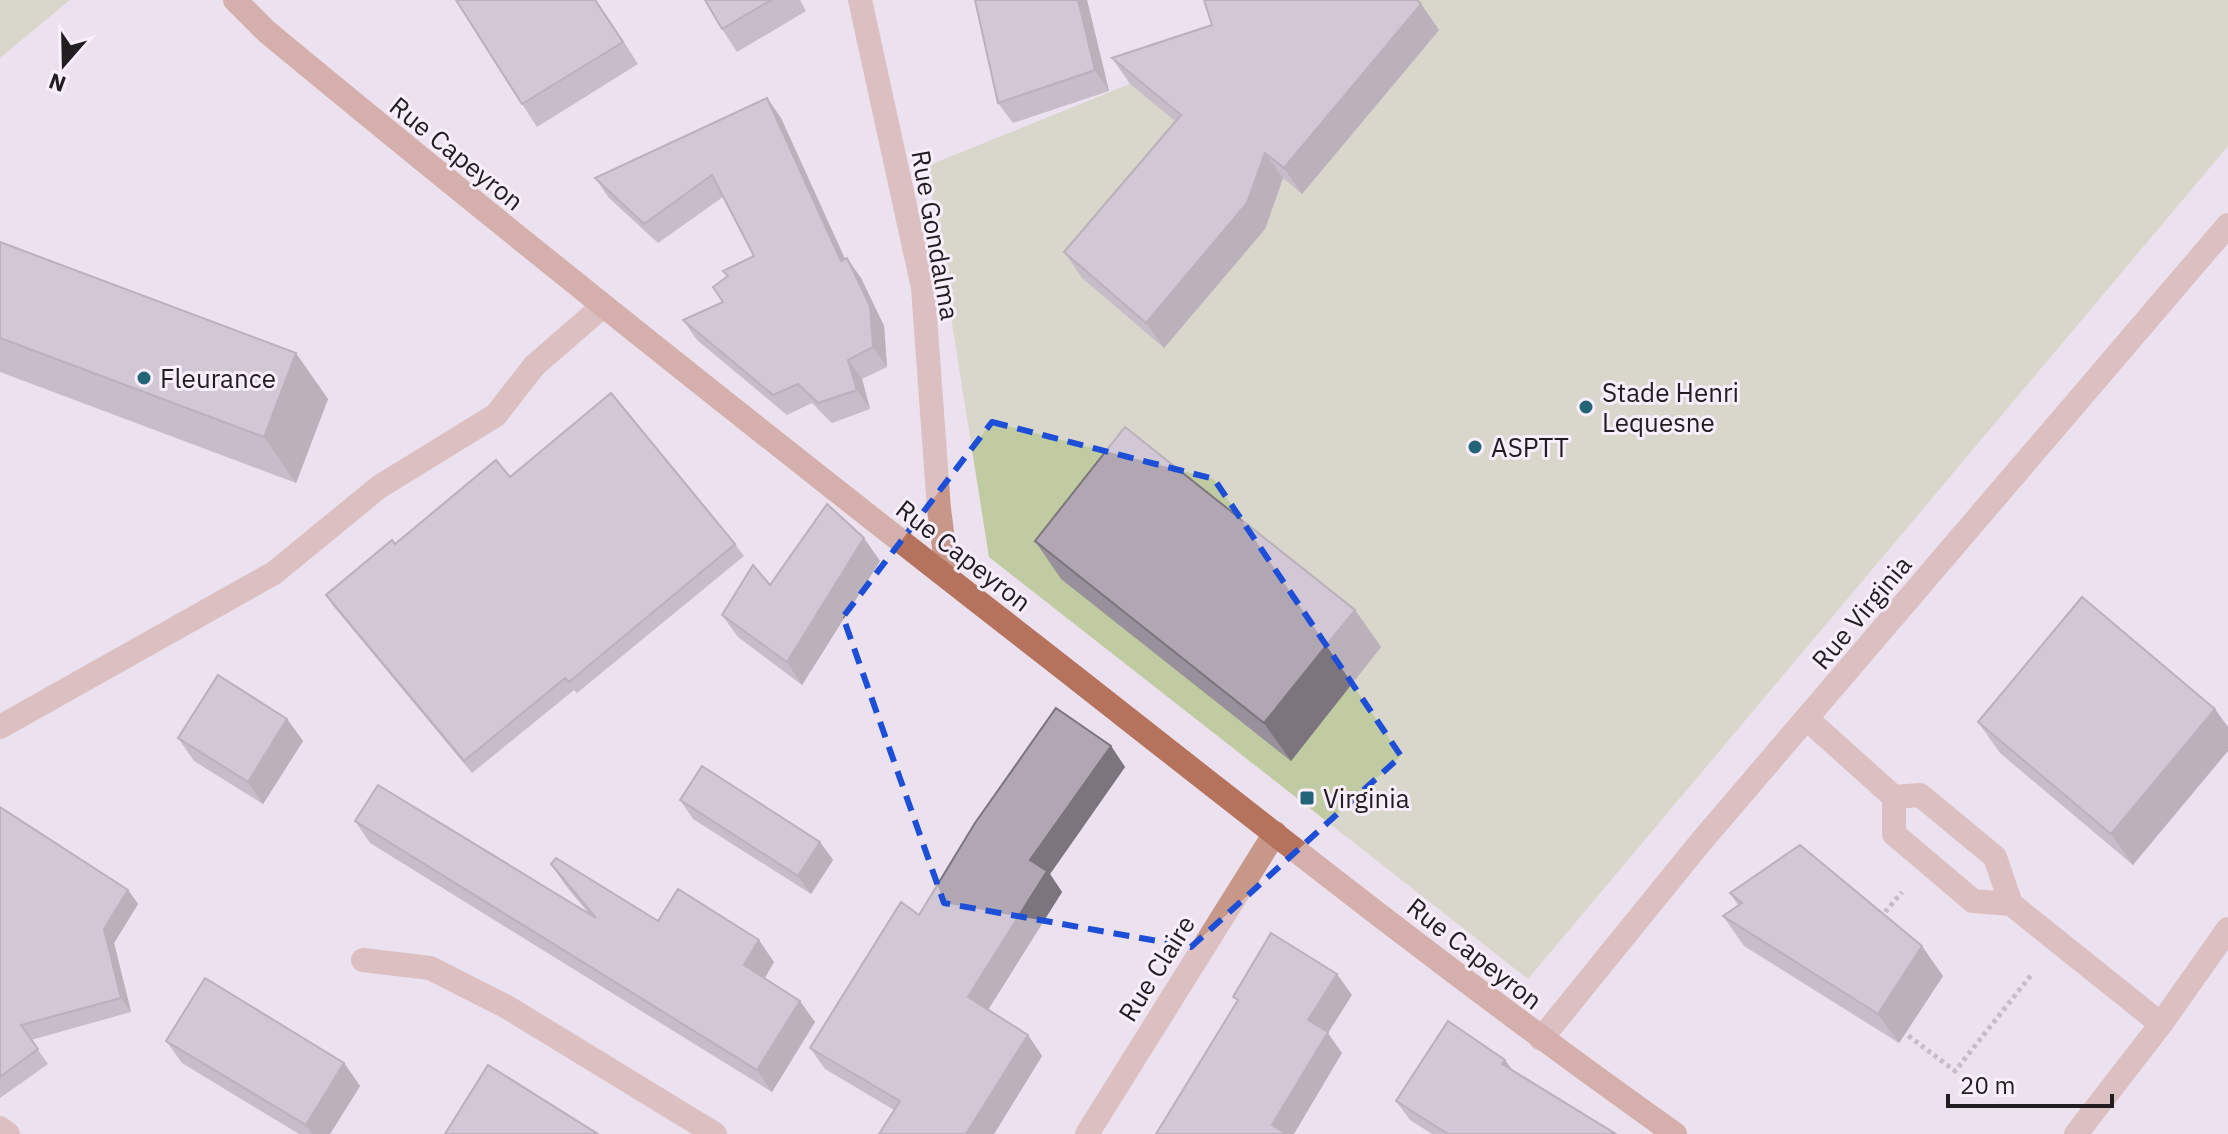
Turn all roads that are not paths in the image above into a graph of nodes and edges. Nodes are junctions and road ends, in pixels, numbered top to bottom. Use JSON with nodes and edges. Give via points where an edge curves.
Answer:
{"nodes":[{"id":1,"x":235,"y":0,"type":"edge"},
{"id":2,"x":860,"y":0,"type":"edge"},
{"id":3,"x":2228,"y":225,"type":"edge"},
{"id":4,"x":603,"y":306,"type":"junction"},
{"id":5,"x":948,"y":578,"type":"junction"},
{"id":6,"x":1807,"y":719,"type":"junction"},
{"id":7,"x":0,"y":727,"type":"edge"},
{"id":8,"x":1894,"y":797,"type":"junction"},
{"id":9,"x":1275,"y":833,"type":"junction"},
{"id":10,"x":2011,"y":904,"type":"junction"},
{"id":11,"x":2228,"y":929,"type":"edge"},
{"id":12,"x":363,"y":960,"type":"dead end"},
{"id":13,"x":2161,"y":1024,"type":"junction"},
{"id":14,"x":1541,"y":1039,"type":"junction"},
{"id":15,"x":0,"y":1128,"type":"edge"},
{"id":16,"x":8,"y":1134,"type":"edge"},
{"id":17,"x":715,"y":1134,"type":"edge"},
{"id":18,"x":1087,"y":1134,"type":"edge"},
{"id":19,"x":1675,"y":1134,"type":"edge"},
{"id":20,"x":2076,"y":1134,"type":"edge"}],
"edges":[{"from":1,"to":4,"type":"street","name":"Rue Capeyron","via":[[266,31]]},
{"from":2,"to":5,"type":"street","name":"Rue Gondalma","via":[[923,288]]},
{"from":3,"to":6,"type":"street","name":"Rue Virginia"},
{"from":4,"to":5,"type":"street","name":"Rue Capeyron"},
{"from":4,"to":7,"type":"street","via":[[534,366],[496,415],[379,487],[274,573]]},
{"from":5,"to":9,"type":"street","name":"Rue Capeyron"},
{"from":6,"to":8,"type":"street"},
{"from":6,"to":14,"type":"street","name":"Rue Virginia"},
{"from":8,"to":10,"type":"street","via":[[1920,795],[1995,857]]},
{"from":8,"to":10,"type":"street","via":[[1894,834],[1973,901]]},
{"from":9,"to":14,"type":"street","name":"Rue Capeyron"},
{"from":9,"to":18,"type":"street","name":"Rue Claire"},
{"from":10,"to":13,"type":"street"},
{"from":11,"to":13,"type":"street"},
{"from":12,"to":17,"type":"street","via":[[430,968],[507,1007]]},
{"from":13,"to":20,"type":"street"},
{"from":14,"to":19,"type":"street","name":"Rue Capeyron"},
{"from":15,"to":16,"type":"street"}]}
